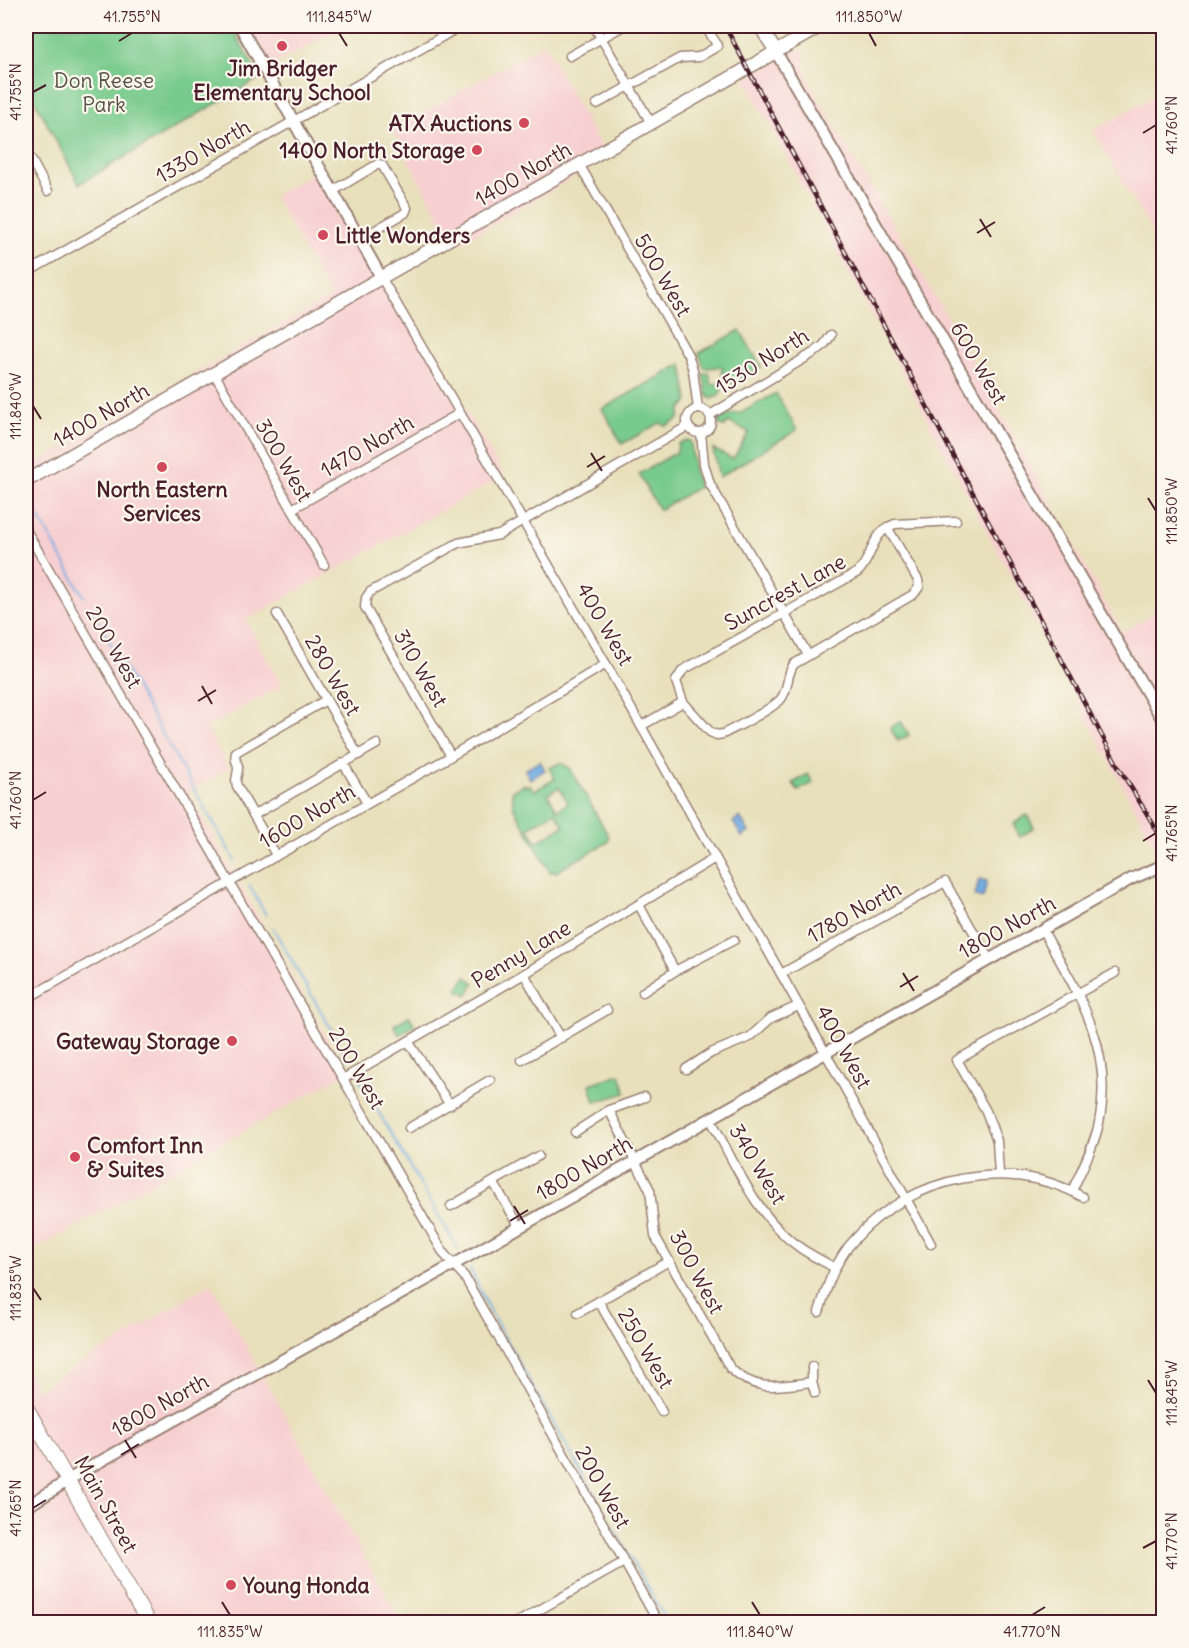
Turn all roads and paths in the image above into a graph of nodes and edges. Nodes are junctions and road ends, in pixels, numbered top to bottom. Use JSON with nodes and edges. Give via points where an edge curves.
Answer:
{"nodes":[{"id":1,"x":240,"y":26,"type":"edge"},
{"id":2,"x":461,"y":26,"type":"edge"},
{"id":3,"x":594,"y":26,"type":"edge"},
{"id":4,"x":623,"y":26,"type":"edge"},
{"id":5,"x":705,"y":26,"type":"edge"},
{"id":6,"x":760,"y":26,"type":"edge"},
{"id":7,"x":821,"y":26,"type":"edge"},
{"id":8,"x":601,"y":38,"type":"junction"},
{"id":9,"x":776,"y":52,"type":"junction"},
{"id":10,"x":570,"y":56,"type":"dead end"},
{"id":11,"x":628,"y":86,"type":"junction"},
{"id":12,"x":597,"y":104,"type":"dead end"},
{"id":13,"x":294,"y":119,"type":"junction"},
{"id":14,"x":651,"y":123,"type":"junction"},
{"id":15,"x":26,"y":150,"type":"edge"},
{"id":16,"x":579,"y":164,"type":"junction"},
{"id":17,"x":48,"y":191,"type":"dead end"},
{"id":18,"x":333,"y":191,"type":"junction"},
{"id":19,"x":360,"y":239,"type":"junction"},
{"id":20,"x":26,"y":273,"type":"edge"},
{"id":21,"x":381,"y":278,"type":"junction"},
{"id":22,"x":831,"y":334,"type":"dead end"},
{"id":23,"x":214,"y":373,"type":"junction"},
{"id":24,"x":698,"y":409,"type":"junction"},
{"id":25,"x":460,"y":413,"type":"junction"},
{"id":26,"x":710,"y":415,"type":"junction"},
{"id":27,"x":688,"y":426,"type":"junction"},
{"id":28,"x":701,"y":433,"type":"junction"},
{"id":29,"x":26,"y":481,"type":"edge"},
{"id":30,"x":292,"y":509,"type":"junction"},
{"id":31,"x":523,"y":521,"type":"junction"},
{"id":32,"x":956,"y":521,"type":"dead end"},
{"id":33,"x":886,"y":527,"type":"junction"},
{"id":34,"x":26,"y":530,"type":"edge"},
{"id":35,"x":324,"y":565,"type":"dead end"},
{"id":36,"x":784,"y":613,"type":"junction"},
{"id":37,"x":277,"y":614,"type":"dead end"},
{"id":38,"x":808,"y":655,"type":"junction"},
{"id":39,"x":606,"y":664,"type":"junction"},
{"id":40,"x":326,"y":700,"type":"junction"},
{"id":41,"x":683,"y":702,"type":"junction"},
{"id":42,"x":1164,"y":722,"type":"edge"},
{"id":43,"x":641,"y":726,"type":"junction"},
{"id":44,"x":377,"y":744,"type":"dead end"},
{"id":45,"x":358,"y":755,"type":"junction"},
{"id":46,"x":451,"y":756,"type":"junction"},
{"id":47,"x":344,"y":763,"type":"junction"},
{"id":48,"x":367,"y":803,"type":"junction"},
{"id":49,"x":254,"y":815,"type":"junction"},
{"id":50,"x":276,"y":855,"type":"junction"},
{"id":51,"x":716,"y":858,"type":"junction"},
{"id":52,"x":1164,"y":865,"type":"edge"},
{"id":53,"x":231,"y":883,"type":"junction"},
{"id":54,"x":639,"y":905,"type":"junction"},
{"id":55,"x":1042,"y":929,"type":"junction"},
{"id":56,"x":734,"y":940,"type":"dead end"},
{"id":57,"x":989,"y":959,"type":"junction"},
{"id":58,"x":675,"y":971,"type":"junction"},
{"id":59,"x":1114,"y":973,"type":"dead end"},
{"id":60,"x":524,"y":974,"type":"junction"},
{"id":61,"x":781,"y":974,"type":"junction"},
{"id":62,"x":643,"y":992,"type":"dead end"},
{"id":63,"x":1078,"y":993,"type":"junction"},
{"id":64,"x":26,"y":999,"type":"edge"},
{"id":65,"x":798,"y":1006,"type":"junction"},
{"id":66,"x":607,"y":1010,"type":"dead end"},
{"id":67,"x":561,"y":1038,"type":"junction"},
{"id":68,"x":408,"y":1041,"type":"junction"},
{"id":69,"x":825,"y":1052,"type":"junction"},
{"id":70,"x":522,"y":1060,"type":"dead end"},
{"id":71,"x":686,"y":1069,"type":"dead end"},
{"id":72,"x":343,"y":1079,"type":"junction"},
{"id":73,"x":490,"y":1080,"type":"dead end"},
{"id":74,"x":645,"y":1097,"type":"dead end"},
{"id":75,"x":450,"y":1105,"type":"junction"},
{"id":76,"x":609,"y":1110,"type":"junction"},
{"id":77,"x":710,"y":1118,"type":"junction"},
{"id":78,"x":410,"y":1128,"type":"dead end"},
{"id":79,"x":575,"y":1132,"type":"dead end"},
{"id":80,"x":538,"y":1156,"type":"dead end"},
{"id":81,"x":636,"y":1161,"type":"junction"},
{"id":82,"x":999,"y":1174,"type":"junction"},
{"id":83,"x":493,"y":1182,"type":"junction"},
{"id":84,"x":1072,"y":1191,"type":"junction"},
{"id":85,"x":1083,"y":1197,"type":"dead end"},
{"id":86,"x":905,"y":1199,"type":"junction"},
{"id":87,"x":451,"y":1206,"type":"dead end"},
{"id":88,"x":520,"y":1227,"type":"junction"},
{"id":89,"x":931,"y":1244,"type":"dead end"},
{"id":90,"x":669,"y":1261,"type":"junction"},
{"id":91,"x":453,"y":1265,"type":"junction"},
{"id":92,"x":835,"y":1268,"type":"junction"},
{"id":93,"x":598,"y":1302,"type":"junction"},
{"id":94,"x":819,"y":1312,"type":"dead end"},
{"id":95,"x":578,"y":1313,"type":"dead end"},
{"id":96,"x":812,"y":1367,"type":"dead end"},
{"id":97,"x":812,"y":1382,"type":"junction"},
{"id":98,"x":815,"y":1393,"type":"dead end"},
{"id":99,"x":26,"y":1407,"type":"edge"},
{"id":100,"x":662,"y":1412,"type":"dead end"},
{"id":101,"x":68,"y":1480,"type":"junction"},
{"id":102,"x":26,"y":1507,"type":"edge"},
{"id":103,"x":624,"y":1562,"type":"junction"},
{"id":104,"x":148,"y":1623,"type":"edge"},
{"id":105,"x":518,"y":1623,"type":"edge"},
{"id":106,"x":658,"y":1623,"type":"edge"}],
"edges":[{"from":1,"to":13,"type":"street","name":"400 West"},
{"from":2,"to":13,"type":"street","name":"1330 North"},
{"from":3,"to":8,"type":"street"},
{"from":4,"to":8,"type":"street"},
{"from":5,"to":11,"type":"street","via":[[718,46],[699,57],[680,58]]},
{"from":6,"to":9,"type":"main road","name":"600 West"},
{"from":7,"to":9,"type":"main road","name":"1400 North"},
{"from":8,"to":10,"type":"street"},
{"from":8,"to":11,"type":"street"},
{"from":9,"to":14,"type":"main road","name":"1400 North"},
{"from":9,"to":42,"type":"street","name":"600 West"},
{"from":11,"to":12,"type":"street"},
{"from":11,"to":14,"type":"street"},
{"from":13,"to":18,"type":"street","name":"400 West"},
{"from":13,"to":20,"type":"street","name":"1330 North"},
{"from":14,"to":16,"type":"main road","name":"1400 North"},
{"from":15,"to":17,"type":"street"},
{"from":16,"to":21,"type":"main road","name":"1400 North"},
{"from":16,"to":24,"type":"street","name":"500 West","via":[[688,355]]},
{"from":18,"to":19,"type":"street","name":"400 West"},
{"from":18,"to":19,"type":"street","via":[[378,164],[407,208],[405,213]]},
{"from":19,"to":21,"type":"street","name":"400 West"},
{"from":21,"to":23,"type":"main road","name":"1400 North"},
{"from":21,"to":25,"type":"street","name":"400 West"},
{"from":22,"to":26,"type":"street","name":"1530 North","via":[[815,352]]},
{"from":23,"to":29,"type":"main road","name":"1400 North"},
{"from":23,"to":30,"type":"street","name":"300 West"},
{"from":24,"to":26,"type":"street"},
{"from":24,"to":27,"type":"street","via":[[688,415]]},
{"from":25,"to":30,"type":"street","name":"1470 North"},
{"from":25,"to":31,"type":"street","name":"400 West"},
{"from":26,"to":28,"type":"street","via":[[710,426]]},
{"from":27,"to":28,"type":"street"},
{"from":27,"to":31,"type":"street"},
{"from":28,"to":36,"type":"street","via":[[710,484]]},
{"from":30,"to":35,"type":"street","name":"300 West"},
{"from":31,"to":39,"type":"street","name":"400 West"},
{"from":31,"to":46,"type":"street","name":"310 West","via":[[499,535],[458,543],[370,592],[366,598],[365,607]]},
{"from":32,"to":33,"type":"street"},
{"from":33,"to":36,"type":"street","name":"Suncrest Lane","via":[[878,534],[867,563],[858,572]]},
{"from":33,"to":38,"type":"street","via":[[919,588]]},
{"from":34,"to":53,"type":"street","name":"200 West"},
{"from":36,"to":38,"type":"street"},
{"from":36,"to":41,"type":"street","name":"Suncrest Lane","via":[[683,670],[676,681]]},
{"from":37,"to":40,"type":"street","name":"280 West"},
{"from":38,"to":41,"type":"street","via":[[789,671],[781,699],[723,734],[710,732]]},
{"from":39,"to":43,"type":"street","name":"400 West"},
{"from":39,"to":46,"type":"street","name":"1600 North"},
{"from":40,"to":45,"type":"street","name":"280 West"},
{"from":40,"to":49,"type":"street","via":[[236,752],[235,781]]},
{"from":41,"to":43,"type":"street"},
{"from":43,"to":51,"type":"street","name":"400 West"},
{"from":44,"to":45,"type":"street"},
{"from":45,"to":47,"type":"street"},
{"from":46,"to":48,"type":"street","name":"1600 North"},
{"from":47,"to":48,"type":"street"},
{"from":47,"to":49,"type":"street"},
{"from":48,"to":50,"type":"street","name":"1600 North"},
{"from":49,"to":50,"type":"street"},
{"from":50,"to":53,"type":"street","name":"1600 North"},
{"from":51,"to":54,"type":"street","name":"Penny Lane"},
{"from":51,"to":61,"type":"street","name":"400 West"},
{"from":52,"to":55,"type":"street","name":"1800 North"},
{"from":53,"to":64,"type":"street","name":"1600 North"},
{"from":53,"to":72,"type":"street","name":"200 West"},
{"from":54,"to":58,"type":"street"},
{"from":54,"to":60,"type":"street","name":"Penny Lane"},
{"from":55,"to":57,"type":"street","name":"1800 North"},
{"from":55,"to":63,"type":"street"},
{"from":56,"to":58,"type":"street"},
{"from":57,"to":61,"type":"street","name":"1780 North","via":[[945,882]]},
{"from":57,"to":69,"type":"street","name":"1800 North"},
{"from":58,"to":62,"type":"street"},
{"from":59,"to":63,"type":"street"},
{"from":60,"to":67,"type":"street"},
{"from":60,"to":68,"type":"street","name":"Penny Lane"},
{"from":61,"to":65,"type":"street","name":"400 West"},
{"from":63,"to":82,"type":"street","via":[[957,1060],[986,1111],[997,1141]]},
{"from":63,"to":84,"type":"street","via":[[1100,1051],[1103,1087],[1099,1123]]},
{"from":65,"to":69,"type":"street","name":"400 West"},
{"from":65,"to":71,"type":"street","via":[[771,1018],[750,1037],[711,1053]]},
{"from":66,"to":67,"type":"street"},
{"from":67,"to":70,"type":"street"},
{"from":68,"to":72,"type":"street","name":"Penny Lane"},
{"from":68,"to":75,"type":"street"},
{"from":69,"to":77,"type":"street","name":"1800 North"},
{"from":69,"to":86,"type":"street","name":"400 West"},
{"from":72,"to":91,"type":"street","name":"200 West"},
{"from":73,"to":75,"type":"street"},
{"from":74,"to":76,"type":"street"},
{"from":75,"to":78,"type":"street"},
{"from":76,"to":79,"type":"street"},
{"from":76,"to":81,"type":"street","name":"300 West"},
{"from":77,"to":81,"type":"street","name":"1800 North"},
{"from":77,"to":92,"type":"street","name":"340 West","via":[[756,1200],[773,1222],[798,1247]]},
{"from":80,"to":83,"type":"street"},
{"from":81,"to":88,"type":"street","name":"1800 North"},
{"from":81,"to":90,"type":"street","name":"300 West","via":[[650,1190],[655,1236]]},
{"from":82,"to":84,"type":"street"},
{"from":82,"to":86,"type":"street","via":[[962,1177],[930,1186]]},
{"from":83,"to":87,"type":"street"},
{"from":83,"to":88,"type":"street"},
{"from":84,"to":85,"type":"street"},
{"from":86,"to":89,"type":"street","name":"400 West"},
{"from":86,"to":92,"type":"street","via":[[877,1217],[854,1240]]},
{"from":88,"to":91,"type":"street","name":"1800 North"},
{"from":90,"to":93,"type":"street"},
{"from":90,"to":97,"type":"street","name":"300 West","via":[[730,1368],[741,1378],[773,1386]]},
{"from":91,"to":101,"type":"street","name":"1800 North"},
{"from":91,"to":103,"type":"street","name":"200 West","via":[[464,1276]]},
{"from":92,"to":94,"type":"street"},
{"from":93,"to":95,"type":"street"},
{"from":93,"to":100,"type":"street","name":"250 West"},
{"from":96,"to":97,"type":"street"},
{"from":97,"to":98,"type":"street"},
{"from":99,"to":101,"type":"main road","name":"Main Street"},
{"from":101,"to":102,"type":"street","name":"1800 North"},
{"from":101,"to":104,"type":"main road","name":"Main Street"},
{"from":103,"to":105,"type":"street"},
{"from":103,"to":106,"type":"street","name":"200 West"}]}
